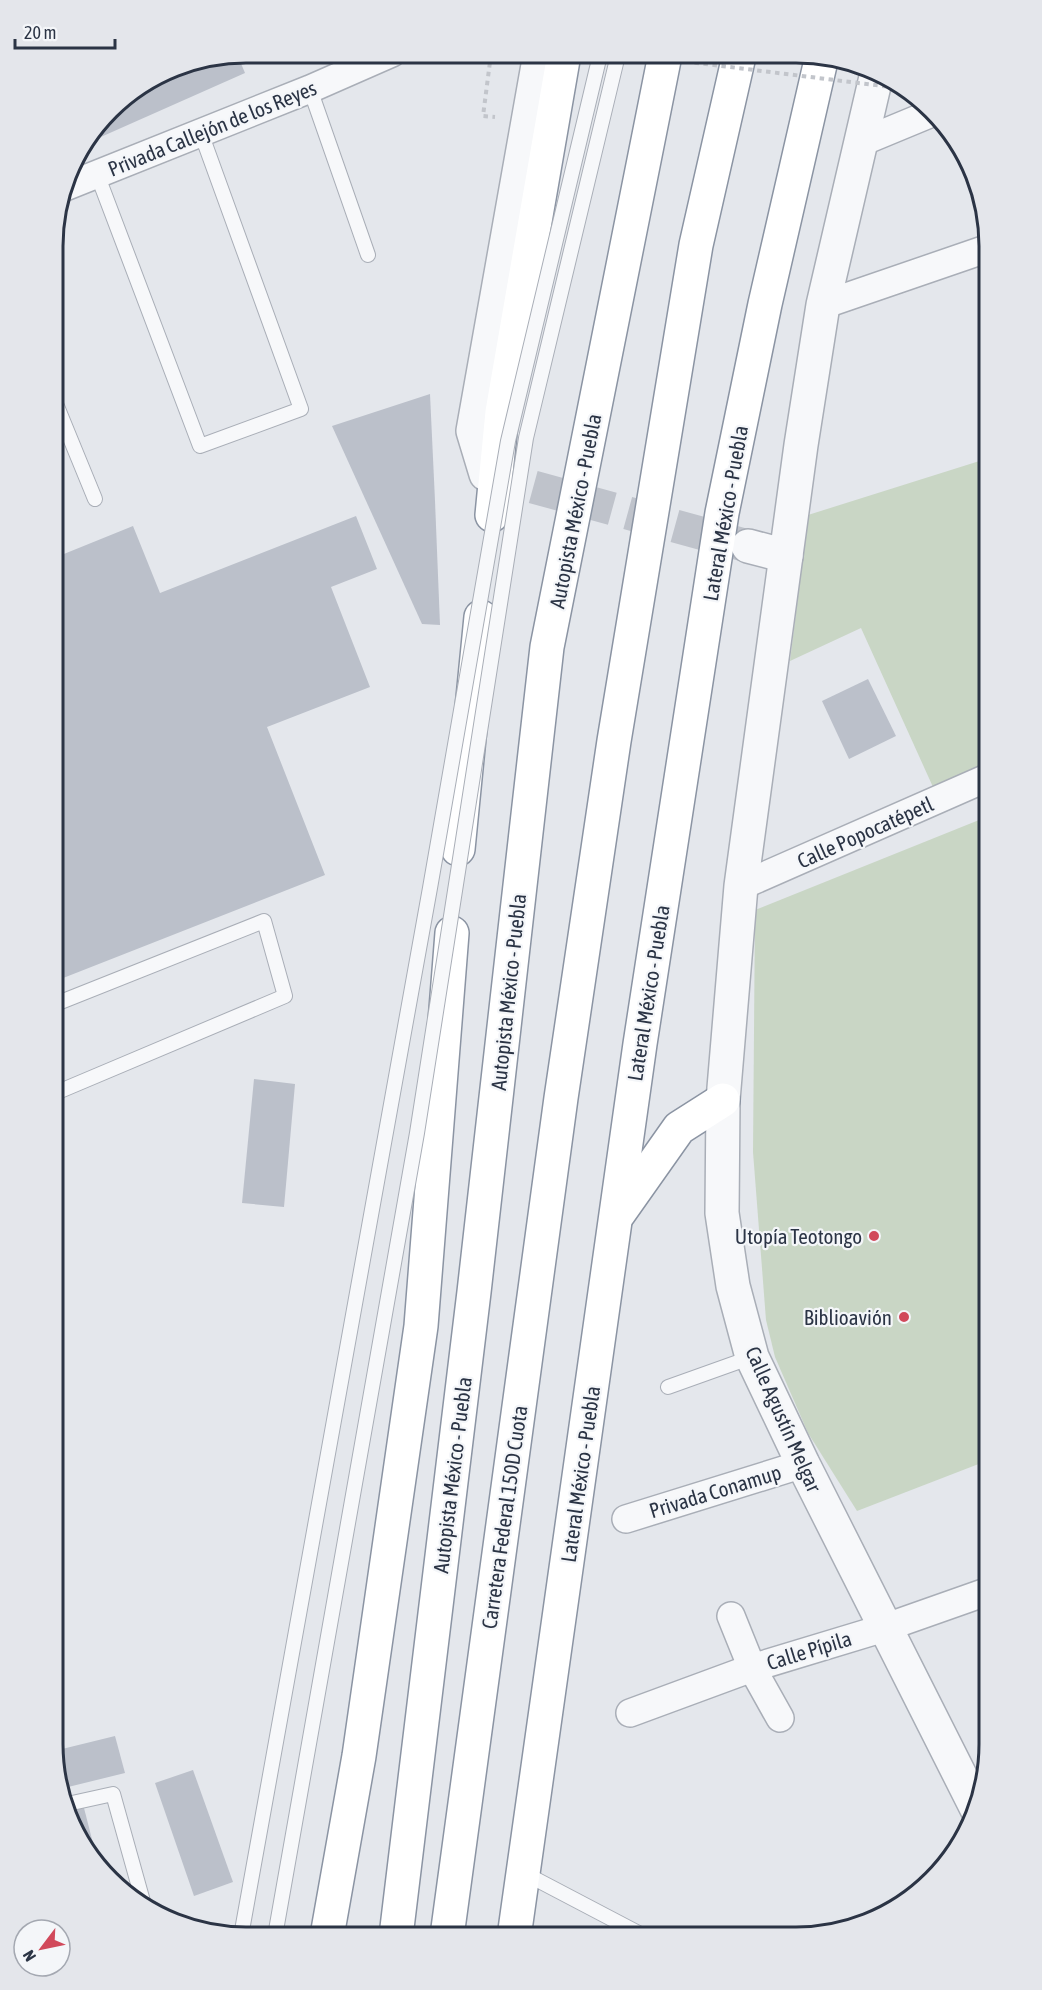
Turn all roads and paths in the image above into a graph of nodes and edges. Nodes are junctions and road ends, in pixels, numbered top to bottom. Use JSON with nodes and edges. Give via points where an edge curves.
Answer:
{"nodes":[{"id":1,"x":370,"y":63,"type":"edge"},
{"id":2,"x":490,"y":63,"type":"edge"},
{"id":3,"x":538,"y":63,"type":"edge"},
{"id":4,"x":562,"y":63,"type":"edge"},
{"id":5,"x":598,"y":63,"type":"edge"},
{"id":6,"x":616,"y":63,"type":"edge"},
{"id":7,"x":663,"y":63,"type":"edge"},
{"id":8,"x":697,"y":63,"type":"edge"},
{"id":9,"x":737,"y":63,"type":"edge"},
{"id":10,"x":820,"y":65,"type":"edge"},
{"id":11,"x":875,"y":81,"type":"edge"},
{"id":12,"x":884,"y":86,"type":"edge"},
{"id":13,"x":310,"y":90,"type":"junction"},
{"id":14,"x":483,"y":116,"type":"dead end"},
{"id":15,"x":925,"y":116,"type":"edge"},
{"id":16,"x":201,"y":133,"type":"junction"},
{"id":17,"x":862,"y":142,"type":"junction"},
{"id":18,"x":97,"y":174,"type":"junction"},
{"id":19,"x":75,"y":183,"type":"edge"},
{"id":20,"x":979,"y":252,"type":"edge"},
{"id":21,"x":368,"y":255,"type":"dead end"},
{"id":22,"x":824,"y":305,"type":"junction"},
{"id":23,"x":63,"y":421,"type":"edge"},
{"id":24,"x":486,"y":474,"type":"dead end"},
{"id":25,"x":95,"y":499,"type":"dead end"},
{"id":26,"x":748,"y":546,"type":"tunnel mouth"},
{"id":27,"x":786,"y":556,"type":"junction"},
{"id":28,"x":979,"y":781,"type":"edge"},
{"id":29,"x":741,"y":886,"type":"junction"},
{"id":30,"x":63,"y":1001,"type":"edge"},
{"id":31,"x":63,"y":1090,"type":"edge"},
{"id":32,"x":723,"y":1100,"type":"junction"},
{"id":33,"x":617,"y":1216,"type":"junction"},
{"id":34,"x":752,"y":1357,"type":"junction"},
{"id":35,"x":668,"y":1387,"type":"dead end"},
{"id":36,"x":803,"y":1464,"type":"junction"},
{"id":37,"x":626,"y":1519,"type":"dead end"},
{"id":38,"x":979,"y":1595,"type":"edge"},
{"id":39,"x":731,"y":1616,"type":"dead end"},
{"id":40,"x":884,"y":1628,"type":"junction"},
{"id":41,"x":752,"y":1668,"type":"junction"},
{"id":42,"x":630,"y":1713,"type":"dead end"},
{"id":43,"x":780,"y":1718,"type":"dead end"},
{"id":44,"x":971,"y":1797,"type":"edge"},
{"id":45,"x":73,"y":1803,"type":"edge"},
{"id":46,"x":524,"y":1873,"type":"junction"},
{"id":47,"x":141,"y":1893,"type":"edge"},
{"id":48,"x":397,"y":1924,"type":"edge"},
{"id":49,"x":243,"y":1927,"type":"edge"},
{"id":50,"x":277,"y":1927,"type":"edge"},
{"id":51,"x":330,"y":1927,"type":"edge"},
{"id":52,"x":448,"y":1927,"type":"edge"},
{"id":53,"x":516,"y":1927,"type":"edge"},
{"id":54,"x":627,"y":1927,"type":"edge"}],
"edges":[{"from":1,"to":13,"type":"street","name":"Privada Callejón de los Reyes"},
{"from":2,"to":14,"type":"path"},
{"from":3,"to":24,"type":"street","via":[[473,431]]},
{"from":4,"to":51,"type":"highway","via":[[502,412],[461,812],[421,1326],[359,1756]]},
{"from":5,"to":49,"type":"lane","bridge":true,"via":[[508,441]]},
{"from":6,"to":50,"type":"lane","bridge":true,"via":[[526,438],[417,1132]]},
{"from":7,"to":48,"type":"highway","name":"Autopista México - Puebla","via":[[548,647]]},
{"from":8,"to":12,"type":"path","bridge":true},
{"from":9,"to":52,"type":"highway","name":"Carretera Federal 150D Cuota","via":[[696,245],[616,729],[561,1098]]},
{"from":10,"to":33,"type":"highway","name":"Lateral México - Puebla","via":[[722,513],[639,1044]]},
{"from":11,"to":17,"type":"street","name":"Calle Agustín Melgar"},
{"from":13,"to":16,"type":"street","name":"Privada Callejón de los Reyes"},
{"from":13,"to":21,"type":"lane"},
{"from":15,"to":17,"type":"street"},
{"from":16,"to":18,"type":"street","name":"Privada Callejón de los Reyes"},
{"from":16,"to":18,"type":"lane","via":[[301,409],[200,446]]},
{"from":17,"to":22,"type":"street","name":"Calle Agustín Melgar"},
{"from":18,"to":19,"type":"street","name":"Privada Callejón de los Reyes"},
{"from":20,"to":22,"type":"street"},
{"from":22,"to":27,"type":"street","name":"Calle Agustín Melgar"},
{"from":23,"to":25,"type":"lane"},
{"from":26,"to":27,"type":"street"},
{"from":27,"to":29,"type":"street","name":"Calle Agustín Melgar"},
{"from":28,"to":29,"type":"street","name":"Calle Popocatépetl"},
{"from":29,"to":32,"type":"street","name":"Calle Agustín Melgar"},
{"from":30,"to":31,"type":"lane","via":[[264,921],[285,996]]},
{"from":32,"to":33,"type":"highway","via":[[679,1128]]},
{"from":32,"to":34,"type":"street","name":"Calle Agustín Melgar","via":[[722,1214],[733,1286]]},
{"from":33,"to":46,"type":"highway","name":"Lateral México - Puebla"},
{"from":34,"to":35,"type":"lane"},
{"from":34,"to":36,"type":"street","name":"Calle Agustín Melgar"},
{"from":36,"to":37,"type":"street","name":"Privada Conamup"},
{"from":36,"to":40,"type":"street","name":"Calle Agustín Melgar"},
{"from":38,"to":40,"type":"street","name":"Calle Pípila"},
{"from":39,"to":41,"type":"street"},
{"from":40,"to":41,"type":"street","name":"Calle Pípila"},
{"from":40,"to":44,"type":"street","name":"Calle Agustín Melgar"},
{"from":41,"to":42,"type":"street","name":"Calle Pípila"},
{"from":41,"to":43,"type":"street"},
{"from":45,"to":47,"type":"lane","via":[[113,1794]]},
{"from":46,"to":53,"type":"highway","name":"Lateral México - Puebla"},
{"from":46,"to":54,"type":"lane"}]}
